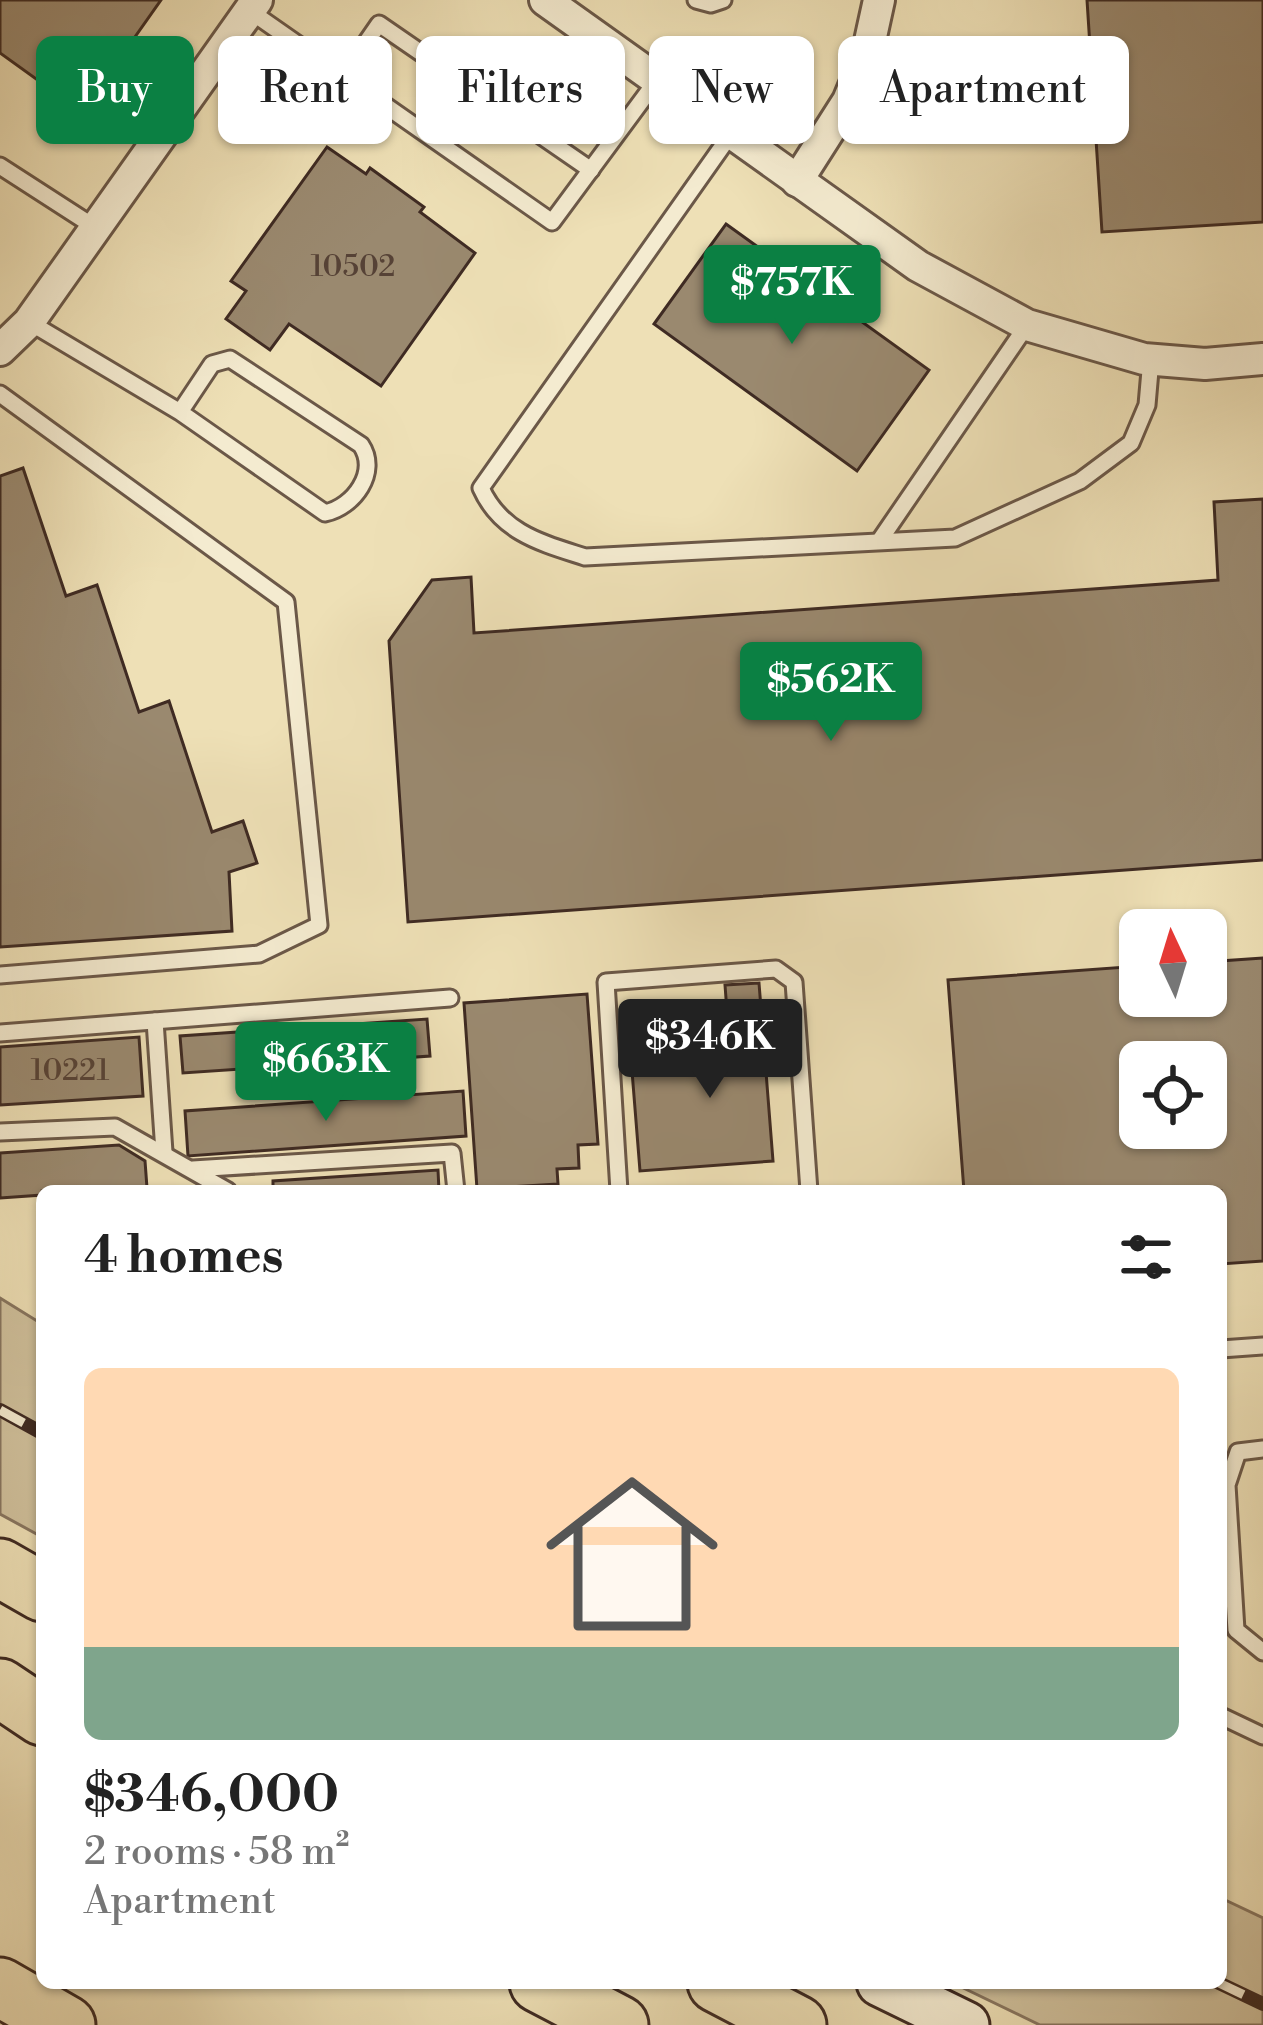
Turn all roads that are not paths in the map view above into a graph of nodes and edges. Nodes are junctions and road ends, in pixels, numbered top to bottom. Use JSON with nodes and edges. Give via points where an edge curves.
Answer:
{"nodes":[{"id":1,"x":545,"y":0,"type":"edge"},
{"id":2,"x":696,"y":0,"type":"edge"},
{"id":3,"x":723,"y":0,"type":"edge"},
{"id":4,"x":879,"y":0,"type":"edge"},
{"id":5,"x":253,"y":5,"type":"edge"},
{"id":6,"x":292,"y":36,"type":"edge"},
{"id":7,"x":371,"y":36,"type":"edge"},
{"id":8,"x":649,"y":74,"type":"edge"},
{"id":9,"x":649,"y":91,"type":"edge"},
{"id":10,"x":392,"y":110,"type":"edge"},
{"id":11,"x":724,"y":144,"type":"edge"},
{"id":12,"x":745,"y":144,"type":"edge"},
{"id":13,"x":0,"y":166,"type":"edge"},
{"id":14,"x":591,"y":170,"type":"junction"},
{"id":15,"x":797,"y":181,"type":"junction"},
{"id":16,"x":96,"y":228,"type":"junction"},
{"id":17,"x":29,"y":322,"type":"junction"},
{"id":18,"x":1028,"y":325,"type":"junction"},
{"id":19,"x":0,"y":350,"type":"edge"},
{"id":20,"x":1151,"y":359,"type":"junction"},
{"id":21,"x":1263,"y":359,"type":"edge"},
{"id":22,"x":0,"y":394,"type":"edge"},
{"id":23,"x":180,"y":412,"type":"junction"},
{"id":24,"x":880,"y":540,"type":"junction"},
{"id":25,"x":0,"y":975,"type":"edge"},
{"id":26,"x":450,"y":998,"type":"dead end"},
{"id":27,"x":155,"y":1022,"type":"junction"},
{"id":28,"x":0,"y":1033,"type":"edge"},
{"id":29,"x":0,"y":1132,"type":"edge"},
{"id":30,"x":164,"y":1152,"type":"junction"},
{"id":31,"x":193,"y":1169,"type":"junction"},
{"id":32,"x":218,"y":1185,"type":"edge"},
{"id":33,"x":455,"y":1185,"type":"edge"},
{"id":34,"x":619,"y":1185,"type":"edge"},
{"id":35,"x":809,"y":1185,"type":"edge"},
{"id":36,"x":1263,"y":1346,"type":"edge"},
{"id":37,"x":1227,"y":1349,"type":"edge"},
{"id":38,"x":1263,"y":1449,"type":"edge"},
{"id":39,"x":0,"y":1555,"type":"edge"},
{"id":40,"x":0,"y":1568,"type":"edge"},
{"id":41,"x":36,"y":1573,"type":"edge"},
{"id":42,"x":36,"y":1589,"type":"edge"},
{"id":43,"x":1263,"y":1652,"type":"edge"},
{"id":44,"x":0,"y":1688,"type":"edge"},
{"id":45,"x":36,"y":1712,"type":"edge"},
{"id":46,"x":1227,"y":1719,"type":"edge"},
{"id":47,"x":1262,"y":1734,"type":"edge"},
{"id":48,"x":0,"y":1988,"type":"edge"},
{"id":49,"x":550,"y":1989,"type":"edge"},
{"id":50,"x":728,"y":1989,"type":"edge"},
{"id":51,"x":892,"y":1989,"type":"edge"},
{"id":52,"x":66,"y":2025,"type":"edge"},
{"id":53,"x":619,"y":2025,"type":"edge"},
{"id":54,"x":797,"y":2025,"type":"edge"},
{"id":55,"x":966,"y":2025,"type":"edge"}],
"edges":[{"from":1,"to":8,"type":"street"},
{"from":2,"to":3,"type":"lane"},
{"from":4,"to":15,"type":"street","via":[[848,101]]},
{"from":5,"to":6,"type":"lane"},
{"from":5,"to":16,"type":"street"},
{"from":7,"to":14,"type":"lane","via":[[379,24]]},
{"from":9,"to":14,"type":"lane"},
{"from":10,"to":14,"type":"lane","via":[[552,222]]},
{"from":11,"to":24,"type":"lane","via":[[481,488],[491,511],[528,539],[585,557]]},
{"from":12,"to":15,"type":"street"},
{"from":13,"to":16,"type":"lane"},
{"from":15,"to":18,"type":"street","via":[[918,266]]},
{"from":16,"to":17,"type":"street"},
{"from":17,"to":19,"type":"street"},
{"from":17,"to":23,"type":"lane"},
{"from":18,"to":20,"type":"street"},
{"from":18,"to":24,"type":"lane"},
{"from":20,"to":21,"type":"street"},
{"from":20,"to":24,"type":"lane","via":[[1147,404],[1131,443],[1080,481],[955,538]]},
{"from":22,"to":25,"type":"lane","via":[[286,602],[319,925],[259,954]]},
{"from":23,"to":23,"type":"lane","via":[[325,514],[344,507],[369,471],[361,445],[230,358],[212,364]]},
{"from":26,"to":27,"type":"lane"},
{"from":27,"to":28,"type":"lane"},
{"from":27,"to":30,"type":"lane"},
{"from":29,"to":30,"type":"lane","via":[[115,1126]]},
{"from":30,"to":31,"type":"lane"},
{"from":31,"to":32,"type":"lane"},
{"from":31,"to":33,"type":"lane","via":[[452,1153]]},
{"from":34,"to":35,"type":"lane","via":[[606,982],[776,969],[794,982]]},
{"from":36,"to":37,"type":"lane"},
{"from":38,"to":43,"type":"lane","via":[[1238,1452],[1227,1485],[1236,1630]]},
{"from":39,"to":41,"type":"main road"},
{"from":40,"to":42,"type":"highway"},
{"from":44,"to":45,"type":"highway"},
{"from":46,"to":47,"type":"lane"},
{"from":48,"to":52,"type":"highway"},
{"from":49,"to":53,"type":"highway"},
{"from":50,"to":54,"type":"highway"},
{"from":51,"to":55,"type":"main road"}]}
